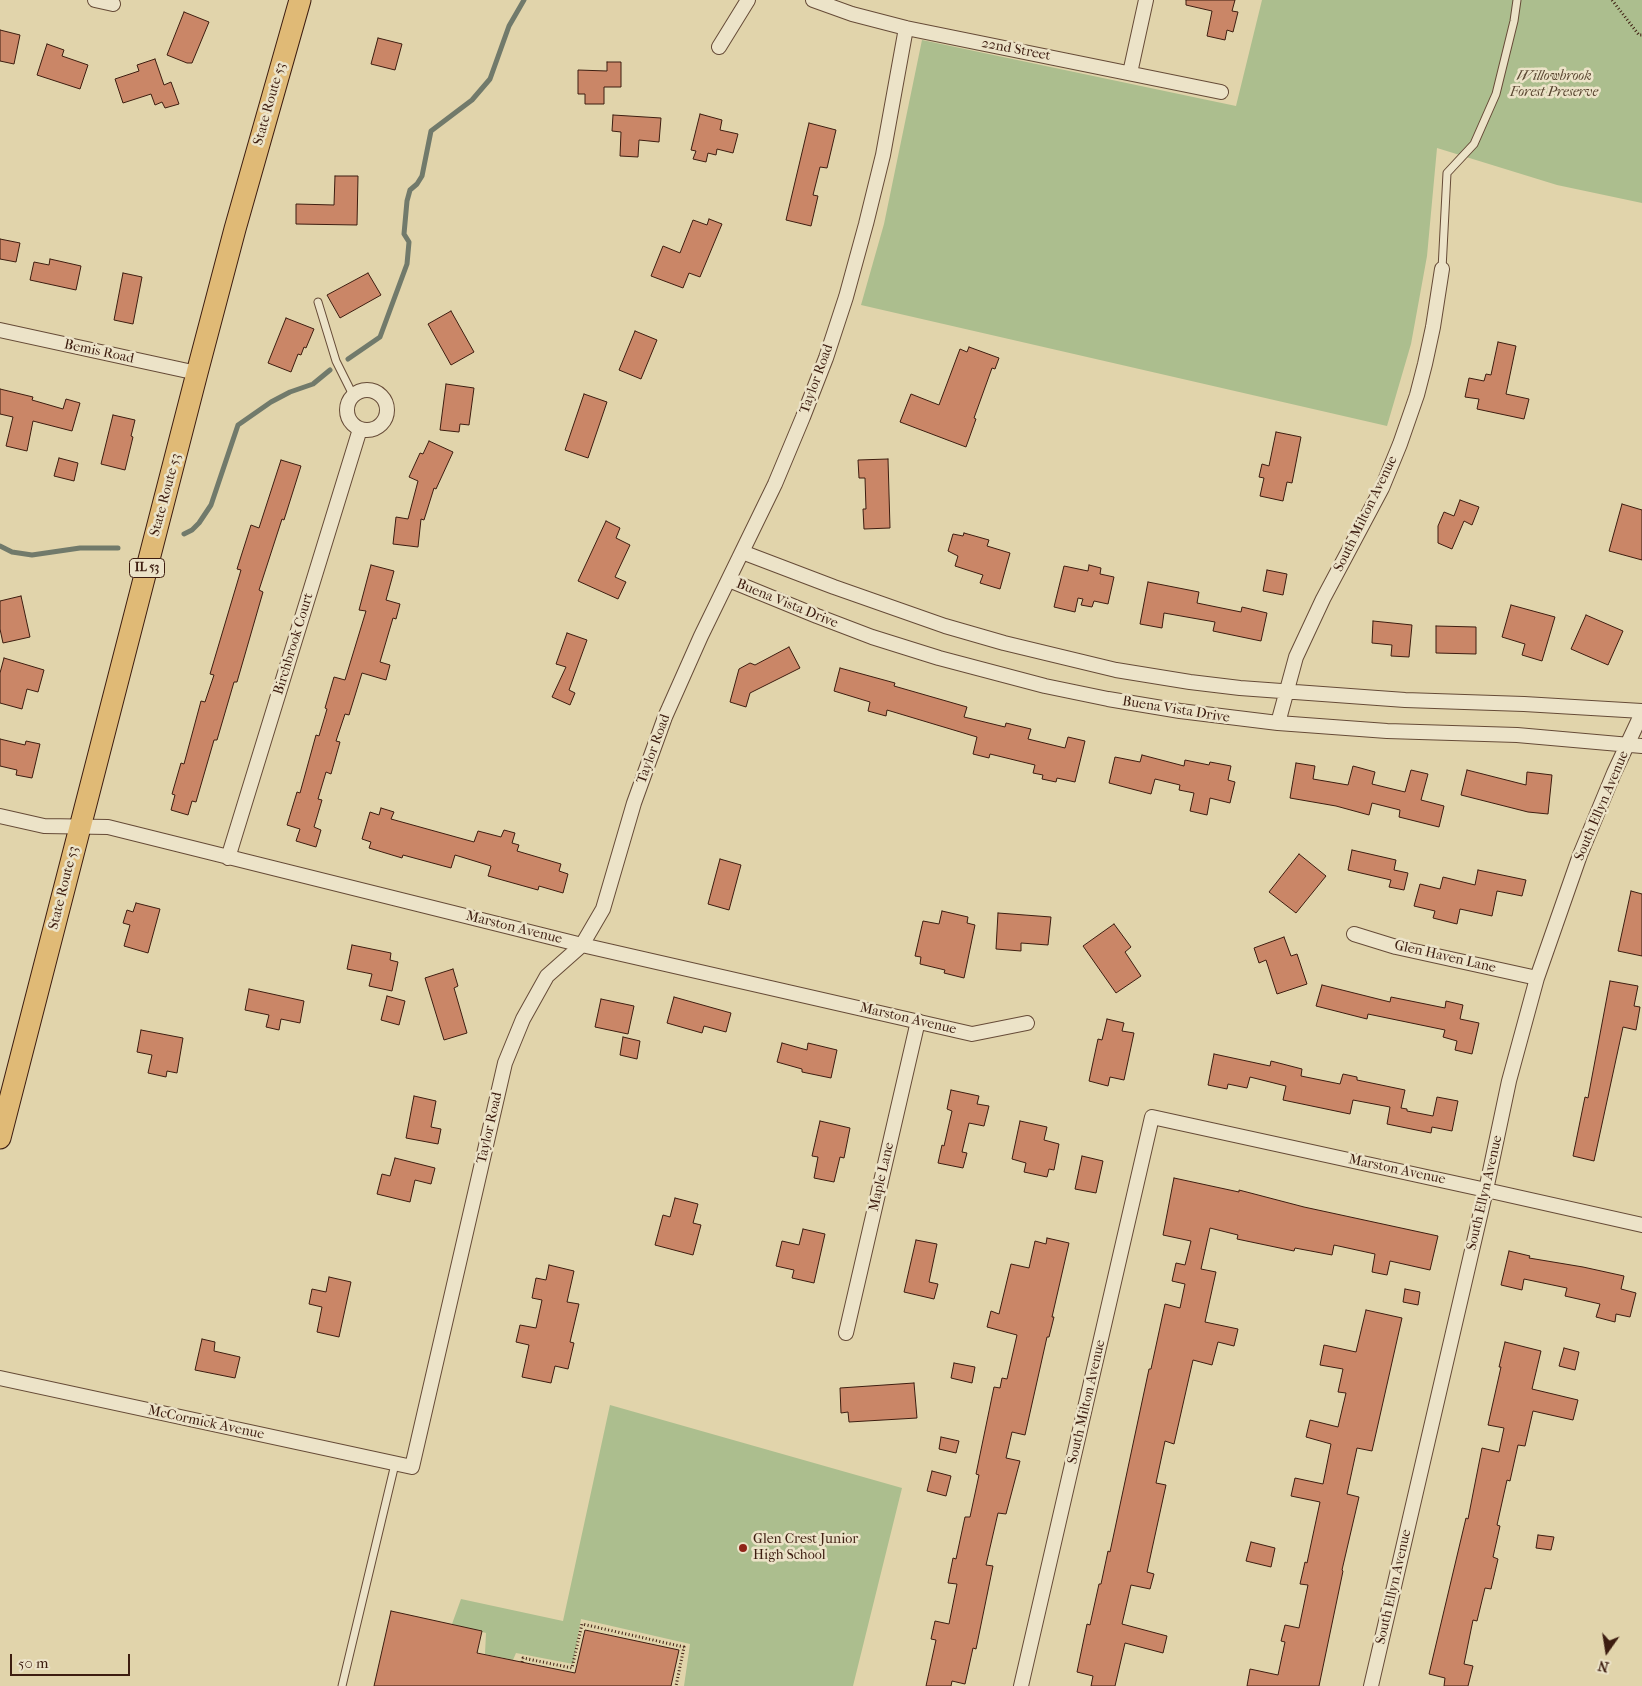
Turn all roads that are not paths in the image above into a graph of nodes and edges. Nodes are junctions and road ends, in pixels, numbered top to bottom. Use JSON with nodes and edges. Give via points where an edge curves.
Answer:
{"nodes":[{"id":1,"x":95,"y":0,"type":"edge"},
{"id":2,"x":300,"y":0,"type":"edge"},
{"id":3,"x":748,"y":0,"type":"edge"},
{"id":4,"x":813,"y":0,"type":"edge"},
{"id":5,"x":1146,"y":0,"type":"edge"},
{"id":6,"x":1517,"y":0,"type":"edge"},
{"id":7,"x":113,"y":4,"type":"dead end"},
{"id":8,"x":906,"y":28,"type":"junction"},
{"id":9,"x":719,"y":47,"type":"dead end"},
{"id":10,"x":1130,"y":73,"type":"junction"},
{"id":11,"x":1220,"y":92,"type":"dead end"},
{"id":12,"x":1442,"y":269,"type":"joint"},
{"id":13,"x":318,"y":302,"type":"dead end"},
{"id":14,"x":0,"y":330,"type":"edge"},
{"id":15,"x":197,"y":373,"type":"junction"},
{"id":16,"x":353,"y":395,"type":"junction"},
{"id":17,"x":360,"y":429,"type":"junction"},
{"id":18,"x":742,"y":552,"type":"junction"},
{"id":19,"x":729,"y":580,"type":"junction"},
{"id":20,"x":1286,"y":692,"type":"junction"},
{"id":21,"x":1642,"y":712,"type":"edge"},
{"id":22,"x":1278,"y":723,"type":"junction"},
{"id":23,"x":1636,"y":745,"type":"edge"},
{"id":24,"x":0,"y":816,"type":"edge"},
{"id":25,"x":80,"y":827,"type":"junction"},
{"id":26,"x":228,"y":858,"type":"junction"},
{"id":27,"x":1354,"y":934,"type":"dead end"},
{"id":28,"x":582,"y":945,"type":"junction"},
{"id":29,"x":1537,"y":978,"type":"junction"},
{"id":30,"x":918,"y":1022,"type":"junction"},
{"id":31,"x":1028,"y":1023,"type":"dead end"},
{"id":32,"x":1152,"y":1117,"type":"joint"},
{"id":33,"x":0,"y":1138,"type":"edge"},
{"id":34,"x":1486,"y":1190,"type":"junction"},
{"id":35,"x":1642,"y":1225,"type":"edge"},
{"id":36,"x":846,"y":1333,"type":"dead end"},
{"id":37,"x":0,"y":1378,"type":"edge"},
{"id":38,"x":395,"y":1464,"type":"junction"},
{"id":39,"x":412,"y":1467,"type":"joint"},
{"id":40,"x":342,"y":1686,"type":"edge"},
{"id":41,"x":1021,"y":1686,"type":"edge"},
{"id":42,"x":1371,"y":1686,"type":"edge"}],
"edges":[{"from":1,"to":7,"type":"street"},
{"from":2,"to":15,"type":"main road","name":"State Route 53","number":"IL 53"},
{"from":3,"to":9,"type":"street"},
{"from":4,"to":8,"type":"street","name":"22nd Street"},
{"from":5,"to":10,"type":"street"},
{"from":6,"to":12,"type":"lane","via":[[1496,94],[1474,144],[1447,173]]},
{"from":8,"to":10,"type":"street","name":"22nd Street"},
{"from":8,"to":18,"type":"street","name":"Taylor Road","via":[[883,155],[846,296],[803,417]]},
{"from":10,"to":11,"type":"street","name":"22nd Street"},
{"from":12,"to":20,"type":"street","name":"South Milton Avenue","via":[[1425,364],[1400,444],[1382,488],[1296,657]]},
{"from":13,"to":16,"type":"lane","via":[[336,361]]},
{"from":14,"to":15,"type":"street","name":"Bemis Road"},
{"from":15,"to":25,"type":"main road","name":"State Route 53","number":"IL 53"},
{"from":16,"to":17,"type":"street","via":[[347,408],[348,418]]},
{"from":16,"to":17,"type":"street","via":[[359,391],[376,392],[386,405],[386,417],[381,424],[372,429]]},
{"from":17,"to":26,"type":"street","name":"Birchbrook Court"},
{"from":18,"to":19,"type":"street","name":"Taylor Road"},
{"from":18,"to":20,"type":"street","via":[[834,587],[1004,644],[1116,670]]},
{"from":19,"to":22,"type":"street","name":"Buena Vista Drive","via":[[872,637],[990,672],[1108,699],[1188,713]]},
{"from":19,"to":28,"type":"street","name":"Taylor Road","via":[[665,717],[634,803],[603,909]]},
{"from":20,"to":21,"type":"street"},
{"from":20,"to":22,"type":"street","name":"South Milton Avenue"},
{"from":21,"to":23,"type":"street","name":"South Ellyn Avenue"},
{"from":22,"to":23,"type":"street","name":"Buena Vista Drive","via":[[1518,735]]},
{"from":23,"to":29,"type":"street","name":"South Ellyn Avenue","via":[[1614,773],[1580,855]]},
{"from":24,"to":25,"type":"street","name":"Marston Avenue","via":[[44,826]]},
{"from":25,"to":26,"type":"street","name":"Marston Avenue","via":[[108,828]]},
{"from":25,"to":33,"type":"main road","name":"State Route 53","number":"IL 53"},
{"from":26,"to":28,"type":"street","name":"Marston Avenue"},
{"from":27,"to":29,"type":"street","name":"Glen Haven Lane","via":[[1396,947]]},
{"from":28,"to":30,"type":"street","name":"Marston Avenue"},
{"from":28,"to":39,"type":"street","name":"Taylor Road","via":[[547,976],[522,1019],[505,1063]]},
{"from":29,"to":34,"type":"street","name":"South Ellyn Avenue","via":[[1509,1081]]},
{"from":30,"to":31,"type":"street","name":"Marston Avenue","via":[[972,1034]]},
{"from":30,"to":36,"type":"street","name":"Maple Lane"},
{"from":32,"to":34,"type":"street","name":"Marston Avenue"},
{"from":32,"to":41,"type":"street","name":"South Milton Avenue"},
{"from":34,"to":35,"type":"street","name":"Marston Avenue"},
{"from":34,"to":42,"type":"street","name":"South Ellyn Avenue"},
{"from":37,"to":38,"type":"street","name":"McCormick Avenue"},
{"from":38,"to":39,"type":"street","name":"McCormick Avenue"},
{"from":38,"to":40,"type":"lane"}]}
